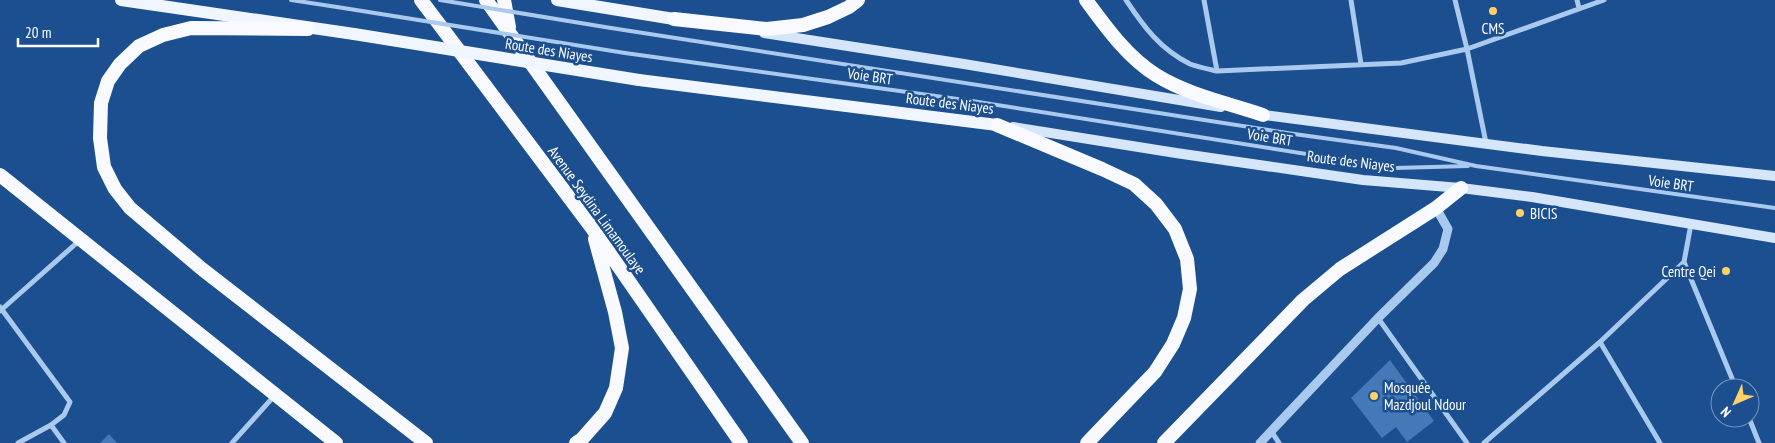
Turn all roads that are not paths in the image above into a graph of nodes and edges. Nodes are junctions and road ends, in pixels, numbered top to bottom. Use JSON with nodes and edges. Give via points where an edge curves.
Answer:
{"nodes":[{"id":1,"x":121,"y":0,"type":"edge"},
{"id":2,"x":291,"y":0,"type":"edge"},
{"id":3,"x":420,"y":0,"type":"edge"},
{"id":4,"x":440,"y":0,"type":"edge"},
{"id":5,"x":486,"y":0,"type":"edge"},
{"id":6,"x":504,"y":0,"type":"edge"},
{"id":7,"x":557,"y":0,"type":"edge"},
{"id":8,"x":858,"y":0,"type":"edge"},
{"id":9,"x":1086,"y":0,"type":"edge"},
{"id":10,"x":1126,"y":0,"type":"edge"},
{"id":11,"x":1204,"y":0,"type":"edge"},
{"id":12,"x":1351,"y":0,"type":"edge"},
{"id":13,"x":1455,"y":0,"type":"edge"},
{"id":14,"x":1577,"y":0,"type":"edge"},
{"id":15,"x":1604,"y":0,"type":"edge"},
{"id":16,"x":1580,"y":8,"type":"junction"},
{"id":17,"x":674,"y":19,"type":"junction"},
{"id":18,"x":308,"y":29,"type":"junction"},
{"id":19,"x":511,"y":36,"type":"junction"},
{"id":20,"x":1467,"y":49,"type":"junction"},
{"id":21,"x":1361,"y":64,"type":"junction"},
{"id":22,"x":1217,"y":71,"type":"junction"},
{"id":23,"x":1264,"y":115,"type":"junction"},
{"id":24,"x":997,"y":125,"type":"junction"},
{"id":25,"x":1486,"y":144,"type":"junction"},
{"id":26,"x":1476,"y":166,"type":"junction"},
{"id":27,"x":0,"y":175,"type":"edge"},
{"id":28,"x":1775,"y":176,"type":"edge"},
{"id":29,"x":1461,"y":188,"type":"junction"},
{"id":30,"x":1436,"y":208,"type":"junction"},
{"id":31,"x":1775,"y":208,"type":"edge"},
{"id":32,"x":1691,"y":224,"type":"junction"},
{"id":33,"x":592,"y":228,"type":"junction"},
{"id":34,"x":1775,"y":238,"type":"edge"},
{"id":35,"x":80,"y":240,"type":"junction"},
{"id":36,"x":1684,"y":262,"type":"junction"},
{"id":37,"x":1,"y":309,"type":"edge"},
{"id":38,"x":1378,"y":318,"type":"junction"},
{"id":39,"x":1600,"y":342,"type":"junction"},
{"id":40,"x":1732,"y":378,"type":"edge"},
{"id":41,"x":275,"y":395,"type":"junction"},
{"id":42,"x":51,"y":426,"type":"junction"},
{"id":43,"x":1753,"y":428,"type":"edge"},
{"id":44,"x":1271,"y":431,"type":"junction"},
{"id":45,"x":18,"y":443,"type":"edge"},
{"id":46,"x":64,"y":443,"type":"edge"},
{"id":47,"x":232,"y":443,"type":"edge"},
{"id":48,"x":336,"y":443,"type":"edge"},
{"id":49,"x":426,"y":443,"type":"edge"},
{"id":50,"x":576,"y":443,"type":"edge"},
{"id":51,"x":741,"y":443,"type":"edge"},
{"id":52,"x":802,"y":443,"type":"edge"},
{"id":53,"x":1086,"y":443,"type":"edge"},
{"id":54,"x":1164,"y":443,"type":"edge"},
{"id":55,"x":1260,"y":443,"type":"edge"},
{"id":56,"x":1279,"y":443,"type":"edge"},
{"id":57,"x":1467,"y":443,"type":"edge"},
{"id":58,"x":1484,"y":443,"type":"edge"},
{"id":59,"x":1660,"y":443,"type":"edge"},
{"id":60,"x":1759,"y":443,"type":"edge"}],
"edges":[{"from":1,"to":18,"type":"main road","name":"Route des Niayes"},
{"from":2,"to":26,"type":"lane","name":"Voie BRT","bridge":true,"via":[[625,53],[972,101],[1396,168]]},
{"from":3,"to":33,"type":"highway","name":"Avenue Seydina Limamoulaye"},
{"from":4,"to":26,"type":"lane","name":"Voie BRT","bridge":true,"via":[[1396,148]]},
{"from":5,"to":19,"type":"highway","name":"Avenue Seydina Limamoulaye"},
{"from":6,"to":19,"type":"highway"},
{"from":7,"to":17,"type":"main road"},
{"from":8,"to":17,"type":"highway","via":[[828,17],[803,25],[767,29]]},
{"from":9,"to":23,"type":"highway","via":[[1132,56],[1156,75],[1182,88]]},
{"from":10,"to":22,"type":"street","via":[[1146,29],[1168,50],[1191,64]]},
{"from":11,"to":22,"type":"street"},
{"from":12,"to":21,"type":"street"},
{"from":13,"to":20,"type":"street"},
{"from":14,"to":16,"type":"street"},
{"from":15,"to":16,"type":"street"},
{"from":16,"to":20,"type":"street"},
{"from":17,"to":23,"type":"main road","via":[[955,62]]},
{"from":18,"to":24,"type":"main road","name":"Route des Niayes","bridge":true,"via":[[639,80]]},
{"from":18,"to":49,"type":"highway","via":[[191,28],[163,35],[139,46],[120,64],[108,81],[103,96],[100,138],[104,167],[130,208],[202,269]]},
{"from":19,"to":52,"type":"highway","name":"Avenue Seydina Limamoulaye"},
{"from":20,"to":21,"type":"street","via":[[1402,63]]},
{"from":20,"to":25,"type":"street"},
{"from":21,"to":22,"type":"street"},
{"from":23,"to":25,"type":"main road"},
{"from":24,"to":29,"type":"main road","name":"Route des Niayes","via":[[1363,180]]},
{"from":24,"to":53,"type":"highway","via":[[1134,184],[1156,204],[1175,229],[1187,260],[1190,289],[1184,318],[1173,344],[1155,372]]},
{"from":25,"to":28,"type":"main road"},
{"from":26,"to":31,"type":"lane","name":"Voie BRT"},
{"from":27,"to":35,"type":"highway"},
{"from":29,"to":30,"type":"highway"},
{"from":29,"to":32,"type":"main road","name":"Route des Niayes"},
{"from":30,"to":38,"type":"street","via":[[1448,229],[1443,249],[1424,275]]},
{"from":30,"to":54,"type":"highway","via":[[1340,269],[1303,300]]},
{"from":32,"to":34,"type":"main road","name":"Route des Niayes"},
{"from":32,"to":36,"type":"street"},
{"from":33,"to":50,"type":"highway","via":[[622,348],[616,388],[605,413]]},
{"from":33,"to":51,"type":"highway","name":"Avenue Seydina Limamoulaye"},
{"from":35,"to":37,"type":"street"},
{"from":35,"to":41,"type":"highway"},
{"from":36,"to":39,"type":"street"},
{"from":36,"to":40,"type":"street"},
{"from":37,"to":42,"type":"street","via":[[70,402],[64,415]]},
{"from":38,"to":44,"type":"street"},
{"from":38,"to":57,"type":"street"},
{"from":39,"to":58,"type":"street"},
{"from":39,"to":59,"type":"street"},
{"from":41,"to":47,"type":"street"},
{"from":41,"to":48,"type":"highway"},
{"from":42,"to":45,"type":"street"},
{"from":42,"to":46,"type":"street"},
{"from":43,"to":60,"type":"street"},
{"from":44,"to":55,"type":"street"},
{"from":44,"to":56,"type":"street"}]}
